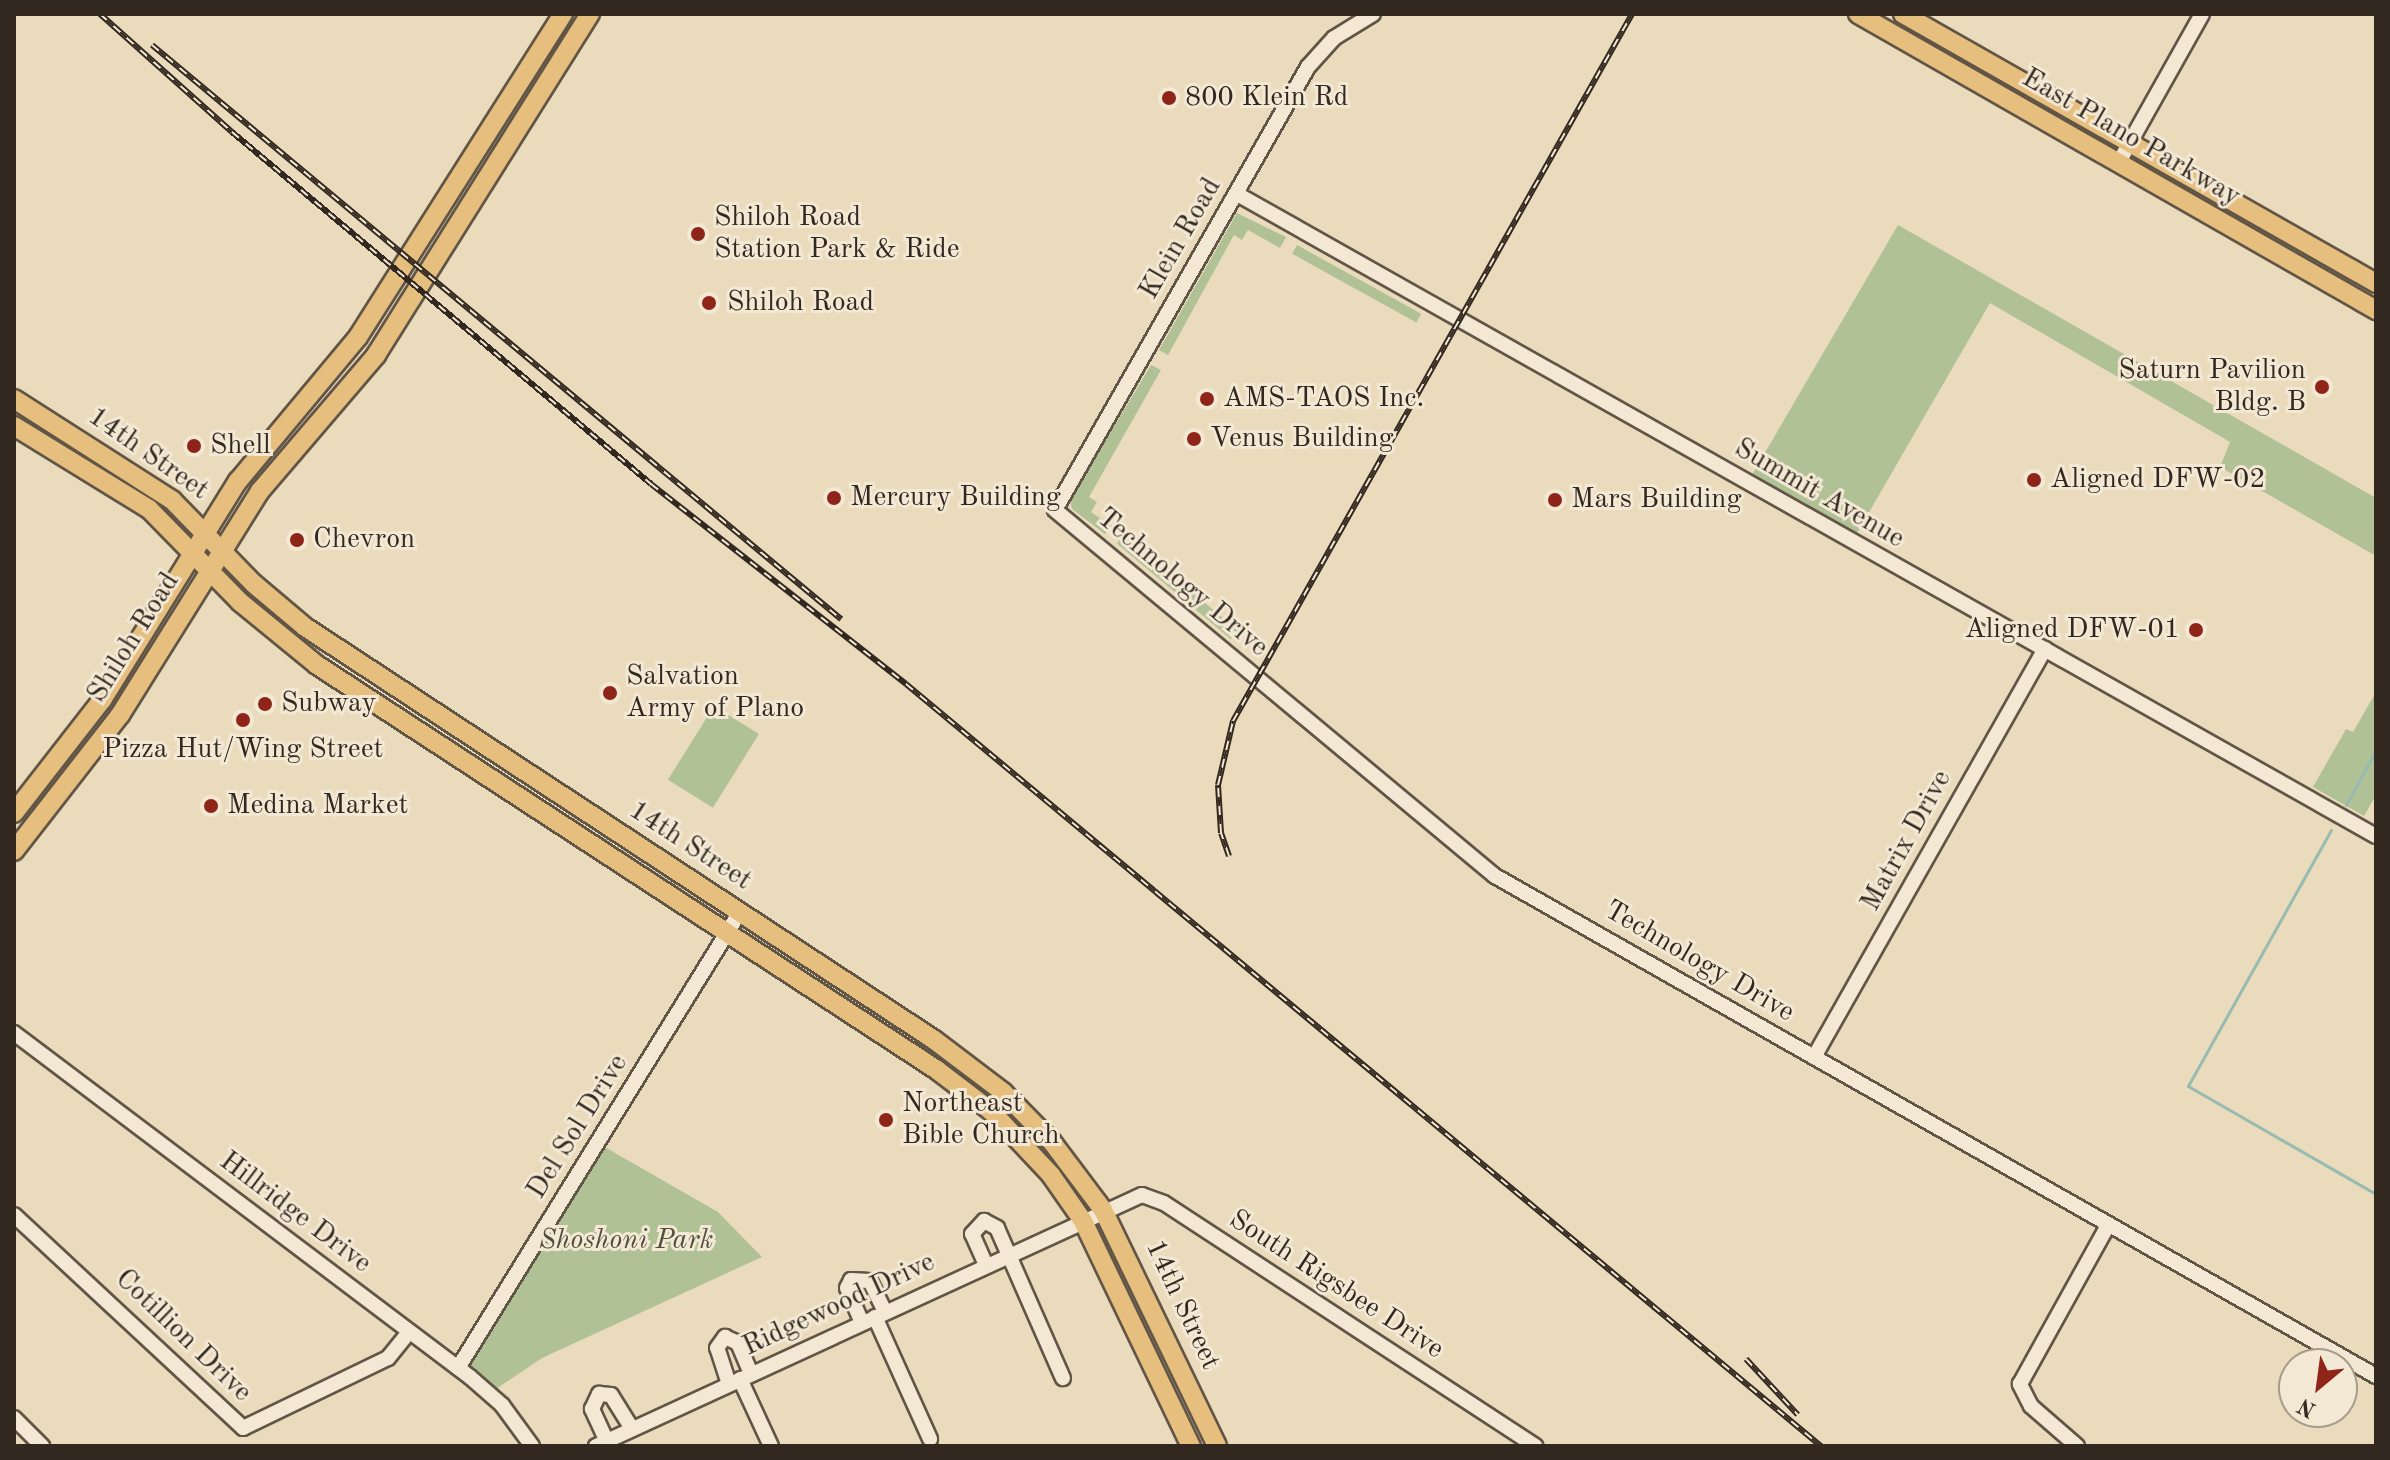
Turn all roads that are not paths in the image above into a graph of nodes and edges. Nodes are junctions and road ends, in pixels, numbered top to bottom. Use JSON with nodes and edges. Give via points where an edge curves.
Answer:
{"nodes":[{"id":1,"x":563,"y":14,"type":"edge"},
{"id":2,"x":590,"y":14,"type":"edge"},
{"id":3,"x":1373,"y":14,"type":"edge"},
{"id":4,"x":1858,"y":14,"type":"edge"},
{"id":5,"x":1903,"y":14,"type":"edge"},
{"id":6,"x":2202,"y":14,"type":"edge"},
{"id":7,"x":2014,"y":77,"type":"junction"},
{"id":8,"x":2003,"y":96,"type":"junction"},
{"id":9,"x":2129,"y":143,"type":"junction"},
{"id":10,"x":2119,"y":162,"type":"junction"},
{"id":11,"x":1237,"y":194,"type":"junction"},
{"id":12,"x":2283,"y":231,"type":"junction"},
{"id":13,"x":2272,"y":251,"type":"junction"},
{"id":14,"x":2376,"y":283,"type":"edge"},
{"id":15,"x":2376,"y":310,"type":"edge"},
{"id":16,"x":344,"y":354,"type":"junction"},
{"id":17,"x":363,"y":370,"type":"junction"},
{"id":18,"x":14,"y":399,"type":"edge"},
{"id":19,"x":14,"y":426,"type":"edge"},
{"id":20,"x":1055,"y":510,"type":"joint"},
{"id":21,"x":206,"y":531,"type":"junction"},
{"id":22,"x":192,"y":550,"type":"junction"},
{"id":23,"x":221,"y":550,"type":"junction"},
{"id":24,"x":209,"y":571,"type":"junction"},
{"id":25,"x":2045,"y":649,"type":"junction"},
{"id":26,"x":405,"y":694,"type":"junction"},
{"id":27,"x":102,"y":700,"type":"junction"},
{"id":28,"x":393,"y":714,"type":"junction"},
{"id":29,"x":120,"y":715,"type":"junction"},
{"id":30,"x":557,"y":793,"type":"junction"},
{"id":31,"x":14,"y":813,"type":"edge"},
{"id":32,"x":544,"y":814,"type":"junction"},
{"id":33,"x":2376,"y":836,"type":"edge"},
{"id":34,"x":14,"y":851,"type":"edge"},
{"id":35,"x":740,"y":912,"type":"junction"},
{"id":36,"x":726,"y":932,"type":"junction"},
{"id":37,"x":872,"y":999,"type":"junction"},
{"id":38,"x":859,"y":1019,"type":"junction"},
{"id":39,"x":14,"y":1033,"type":"edge"},
{"id":40,"x":1814,"y":1057,"type":"junction"},
{"id":41,"x":1021,"y":1108,"type":"junction"},
{"id":42,"x":1006,"y":1124,"type":"junction"},
{"id":43,"x":1103,"y":1210,"type":"junction"},
{"id":44,"x":14,"y":1215,"type":"edge"},
{"id":45,"x":1083,"y":1221,"type":"junction"},
{"id":46,"x":2108,"y":1225,"type":"junction"},
{"id":47,"x":1009,"y":1255,"type":"junction"},
{"id":48,"x":986,"y":1265,"type":"junction"},
{"id":49,"x":874,"y":1317,"type":"junction"},
{"id":50,"x":409,"y":1332,"type":"junction"},
{"id":51,"x":458,"y":1368,"type":"junction"},
{"id":52,"x":2376,"y":1376,"type":"edge"},
{"id":53,"x":1063,"y":1378,"type":"dead end"},
{"id":54,"x":740,"y":1379,"type":"junction"},
{"id":55,"x":14,"y":1418,"type":"edge"},
{"id":56,"x":632,"y":1429,"type":"junction"},
{"id":57,"x":930,"y":1439,"type":"dead end"},
{"id":58,"x":604,"y":1444,"type":"edge"},
{"id":59,"x":42,"y":1446,"type":"edge"},
{"id":60,"x":532,"y":1446,"type":"edge"},
{"id":61,"x":771,"y":1446,"type":"edge"},
{"id":62,"x":1191,"y":1446,"type":"edge"},
{"id":63,"x":1217,"y":1446,"type":"edge"},
{"id":64,"x":1536,"y":1446,"type":"edge"},
{"id":65,"x":2077,"y":1446,"type":"edge"}],
"edges":[{"from":1,"to":16,"type":"main road","name":"Shiloh Road"},
{"from":2,"to":17,"type":"main road","name":"Shiloh Road"},
{"from":3,"to":11,"type":"street","name":"Klein Road","via":[[1317,54]]},
{"from":4,"to":8,"type":"main road","name":"East Plano Parkway"},
{"from":5,"to":7,"type":"main road","name":"East Plano Parkway"},
{"from":6,"to":9,"type":"street"},
{"from":7,"to":8,"type":"main road"},
{"from":7,"to":9,"type":"main road","name":"East Plano Parkway"},
{"from":8,"to":10,"type":"main road","name":"East Plano Parkway"},
{"from":9,"to":10,"type":"street"},
{"from":9,"to":12,"type":"main road","name":"East Plano Parkway"},
{"from":10,"to":13,"type":"main road","name":"East Plano Parkway"},
{"from":11,"to":20,"type":"street","name":"Klein Road"},
{"from":11,"to":25,"type":"street","name":"Summit Avenue"},
{"from":12,"to":13,"type":"main road"},
{"from":12,"to":14,"type":"main road","name":"East Plano Parkway"},
{"from":13,"to":15,"type":"main road","name":"East Plano Parkway"},
{"from":16,"to":17,"type":"main road"},
{"from":16,"to":21,"type":"main road","name":"Shiloh Road","via":[[264,446]]},
{"from":17,"to":23,"type":"main road","name":"Shiloh Road","via":[[282,462]]},
{"from":18,"to":21,"type":"main road","name":"14th Street","via":[[149,483]]},
{"from":19,"to":22,"type":"main road","name":"14th Street","via":[[149,509]]},
{"from":20,"to":40,"type":"street","name":"Technology Drive","via":[[1495,876]]},
{"from":21,"to":22,"type":"main road","name":"Shiloh Road"},
{"from":21,"to":23,"type":"main road","name":"14th Street"},
{"from":22,"to":24,"type":"main road","name":"14th Street"},
{"from":22,"to":27,"type":"main road","name":"Shiloh Road"},
{"from":23,"to":24,"type":"main road","name":"Shiloh Road"},
{"from":23,"to":26,"type":"main road","name":"14th Street","via":[[296,620]]},
{"from":24,"to":28,"type":"main road","name":"14th Street","via":[[280,638]]},
{"from":24,"to":29,"type":"main road","name":"Shiloh Road"},
{"from":25,"to":33,"type":"street","name":"Summit Avenue"},
{"from":25,"to":40,"type":"street","name":"Matrix Drive"},
{"from":26,"to":28,"type":"main road"},
{"from":26,"to":30,"type":"main road","name":"14th Street"},
{"from":27,"to":29,"type":"main road"},
{"from":27,"to":31,"type":"main road","name":"Shiloh Road"},
{"from":28,"to":32,"type":"main road","name":"14th Street"},
{"from":29,"to":34,"type":"main road","name":"Shiloh Road"},
{"from":30,"to":32,"type":"main road"},
{"from":30,"to":35,"type":"main road","name":"14th Street"},
{"from":32,"to":36,"type":"main road","name":"14th Street"},
{"from":35,"to":36,"type":"street","name":"Del Sol Drive"},
{"from":35,"to":37,"type":"main road","name":"14th Street"},
{"from":36,"to":38,"type":"main road","name":"14th Street"},
{"from":36,"to":51,"type":"street","name":"Del Sol Drive"},
{"from":37,"to":38,"type":"main road"},
{"from":37,"to":41,"type":"main road","name":"14th Street","via":[[971,1065]]},
{"from":38,"to":42,"type":"main road","name":"14th Street","via":[[965,1089]]},
{"from":39,"to":50,"type":"street","name":"Hillridge Drive"},
{"from":40,"to":46,"type":"street","name":"Technology Drive"},
{"from":41,"to":42,"type":"main road"},
{"from":41,"to":43,"type":"main road","name":"14th Street"},
{"from":42,"to":45,"type":"main road","name":"14th Street"},
{"from":43,"to":45,"type":"street","name":"Ridgewood Drive"},
{"from":43,"to":63,"type":"main road","name":"14th Street"},
{"from":43,"to":64,"type":"street","name":"South Rigsbee Drive","via":[[1133,1195],[1164,1203]]},
{"from":44,"to":50,"type":"street","name":"Cotillion Drive","via":[[243,1428],[388,1358]]},
{"from":45,"to":47,"type":"street","name":"Ridgewood Drive"},
{"from":45,"to":62,"type":"main road","name":"14th Street"},
{"from":46,"to":52,"type":"street","name":"Technology Drive"},
{"from":46,"to":65,"type":"street","via":[[2020,1384],[2031,1406]]},
{"from":47,"to":48,"type":"street","name":"Ridgewood Drive"},
{"from":47,"to":48,"type":"street","via":[[993,1224],[980,1222],[972,1234]]},
{"from":47,"to":53,"type":"street"},
{"from":48,"to":49,"type":"street","name":"Ridgewood Drive"},
{"from":49,"to":54,"type":"street","name":"Ridgewood Drive"},
{"from":49,"to":57,"type":"street"},
{"from":50,"to":51,"type":"street","name":"Hillridge Drive"},
{"from":51,"to":60,"type":"street","name":"Hillridge Drive","via":[[502,1405]]},
{"from":54,"to":56,"type":"street","name":"Ridgewood Drive"},
{"from":54,"to":61,"type":"street"},
{"from":55,"to":59,"type":"street"},
{"from":56,"to":58,"type":"street","name":"Ridgewood Drive"},
{"from":56,"to":58,"type":"street","via":[[611,1395],[599,1394],[592,1409]]}]}
